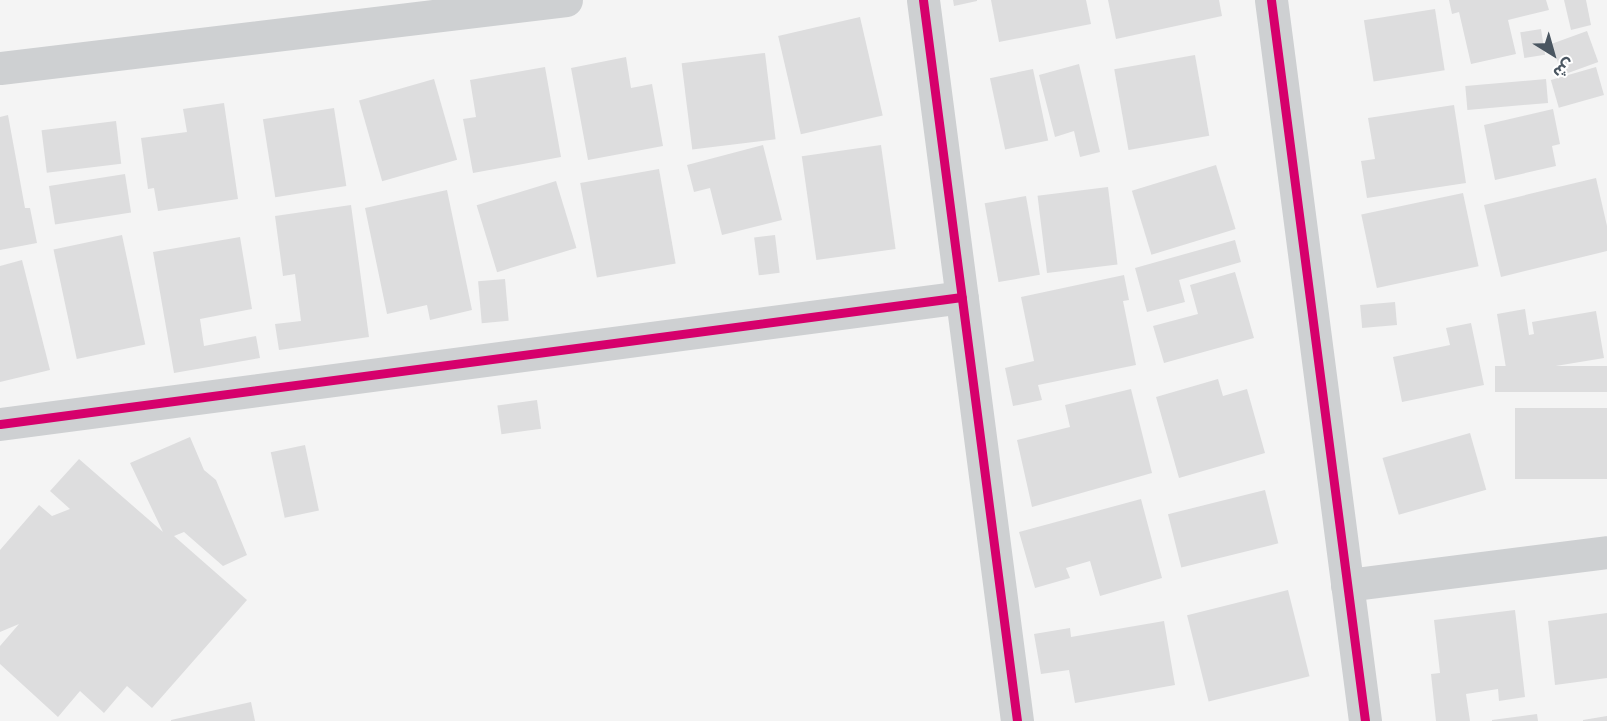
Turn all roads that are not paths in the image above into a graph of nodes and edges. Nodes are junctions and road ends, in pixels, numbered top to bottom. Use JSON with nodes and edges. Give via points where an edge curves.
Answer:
{"nodes":[{"id":1,"x":566,"y":0,"type":"edge"},
{"id":2,"x":923,"y":0,"type":"edge"},
{"id":3,"x":1271,"y":0,"type":"edge"},
{"id":4,"x":0,"y":68,"type":"edge"},
{"id":5,"x":962,"y":297,"type":"junction"},
{"id":6,"x":0,"y":424,"type":"edge"},
{"id":7,"x":1607,"y":552,"type":"edge"},
{"id":8,"x":1347,"y":585,"type":"junction"},
{"id":9,"x":1017,"y":721,"type":"edge"},
{"id":10,"x":1365,"y":721,"type":"edge"}],
"edges":[{"from":1,"to":4,"type":"street"},
{"from":2,"to":5,"type":"street"},
{"from":3,"to":8,"type":"street"},
{"from":5,"to":6,"type":"street"},
{"from":5,"to":9,"type":"street"},
{"from":7,"to":8,"type":"street"},
{"from":8,"to":10,"type":"street"}]}
